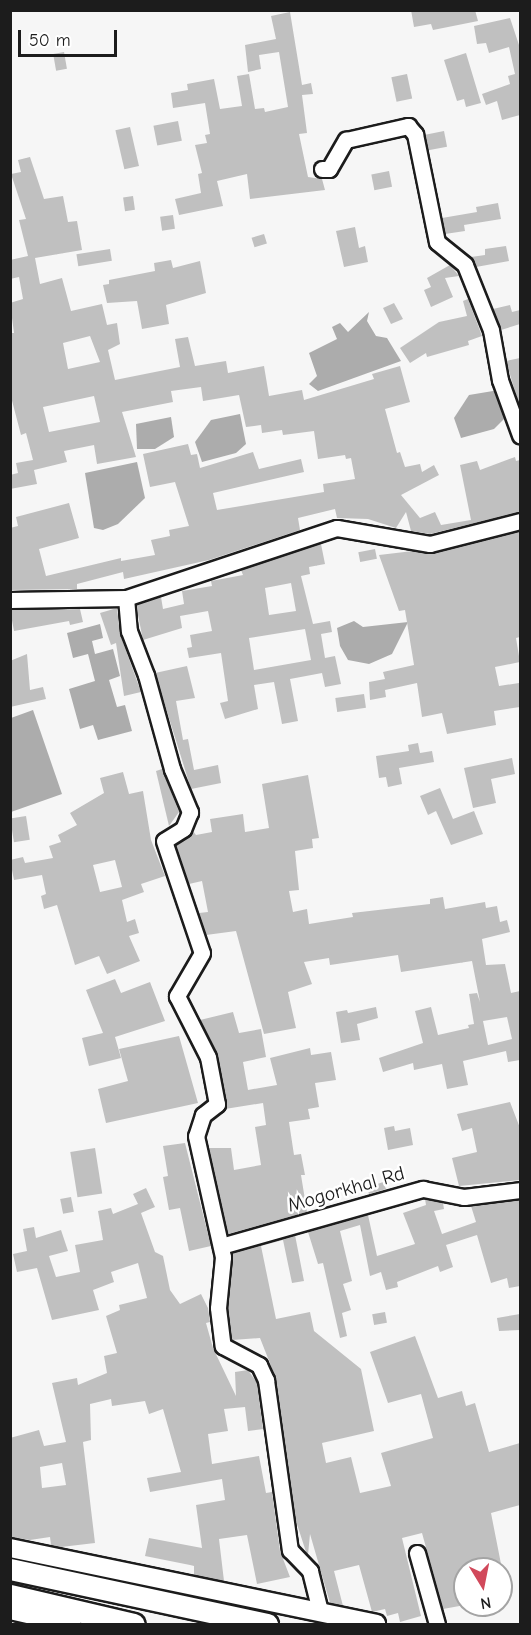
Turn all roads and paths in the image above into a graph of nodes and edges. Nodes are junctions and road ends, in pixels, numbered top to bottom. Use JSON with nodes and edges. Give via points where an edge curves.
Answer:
{"nodes":[{"id":1,"x":322,"y":169,"type":"dead end"},
{"id":2,"x":520,"y":435,"type":"edge"},
{"id":3,"x":520,"y":521,"type":"edge"},
{"id":4,"x":126,"y":598,"type":"junction"},
{"id":5,"x":10,"y":600,"type":"edge"},
{"id":6,"x":520,"y":1190,"type":"edge"},
{"id":7,"x":221,"y":1246,"type":"junction"},
{"id":8,"x":10,"y":1548,"type":"edge"},
{"id":9,"x":417,"y":1553,"type":"dead end"},
{"id":10,"x":10,"y":1569,"type":"edge"},
{"id":11,"x":10,"y":1595,"type":"edge"},
{"id":12,"x":10,"y":1610,"type":"edge"},
{"id":13,"x":320,"y":1611,"type":"junction"},
{"id":14,"x":71,"y":1624,"type":"edge"},
{"id":15,"x":134,"y":1624,"type":"edge"},
{"id":16,"x":267,"y":1624,"type":"edge"},
{"id":17,"x":376,"y":1624,"type":"edge"},
{"id":18,"x":437,"y":1624,"type":"edge"}],
"edges":[{"from":1,"to":2,"type":"street","via":[[329,169],[346,140],[408,126],[414,134],[437,242],[465,265],[491,330],[500,380]]},
{"from":3,"to":4,"type":"street","via":[[430,544],[337,528]]},
{"from":4,"to":5,"type":"street"},
{"from":4,"to":7,"type":"street","via":[[129,631],[146,675],[172,769],[190,812],[183,829],[164,841],[202,953],[177,996],[208,1057],[217,1104],[203,1115],[196,1136]]},
{"from":6,"to":7,"type":"street","name":"Mogorkhal Rd","via":[[464,1197],[423,1189]]},
{"from":7,"to":13,"type":"street","via":[[218,1308],[224,1346],[259,1365],[266,1380],[290,1550],[310,1571]]},
{"from":8,"to":13,"type":"main road"},
{"from":9,"to":18,"type":"street"},
{"from":10,"to":16,"type":"highway"},
{"from":11,"to":15,"type":"highway"},
{"from":12,"to":14,"type":"main road"},
{"from":13,"to":17,"type":"main road"}]}
